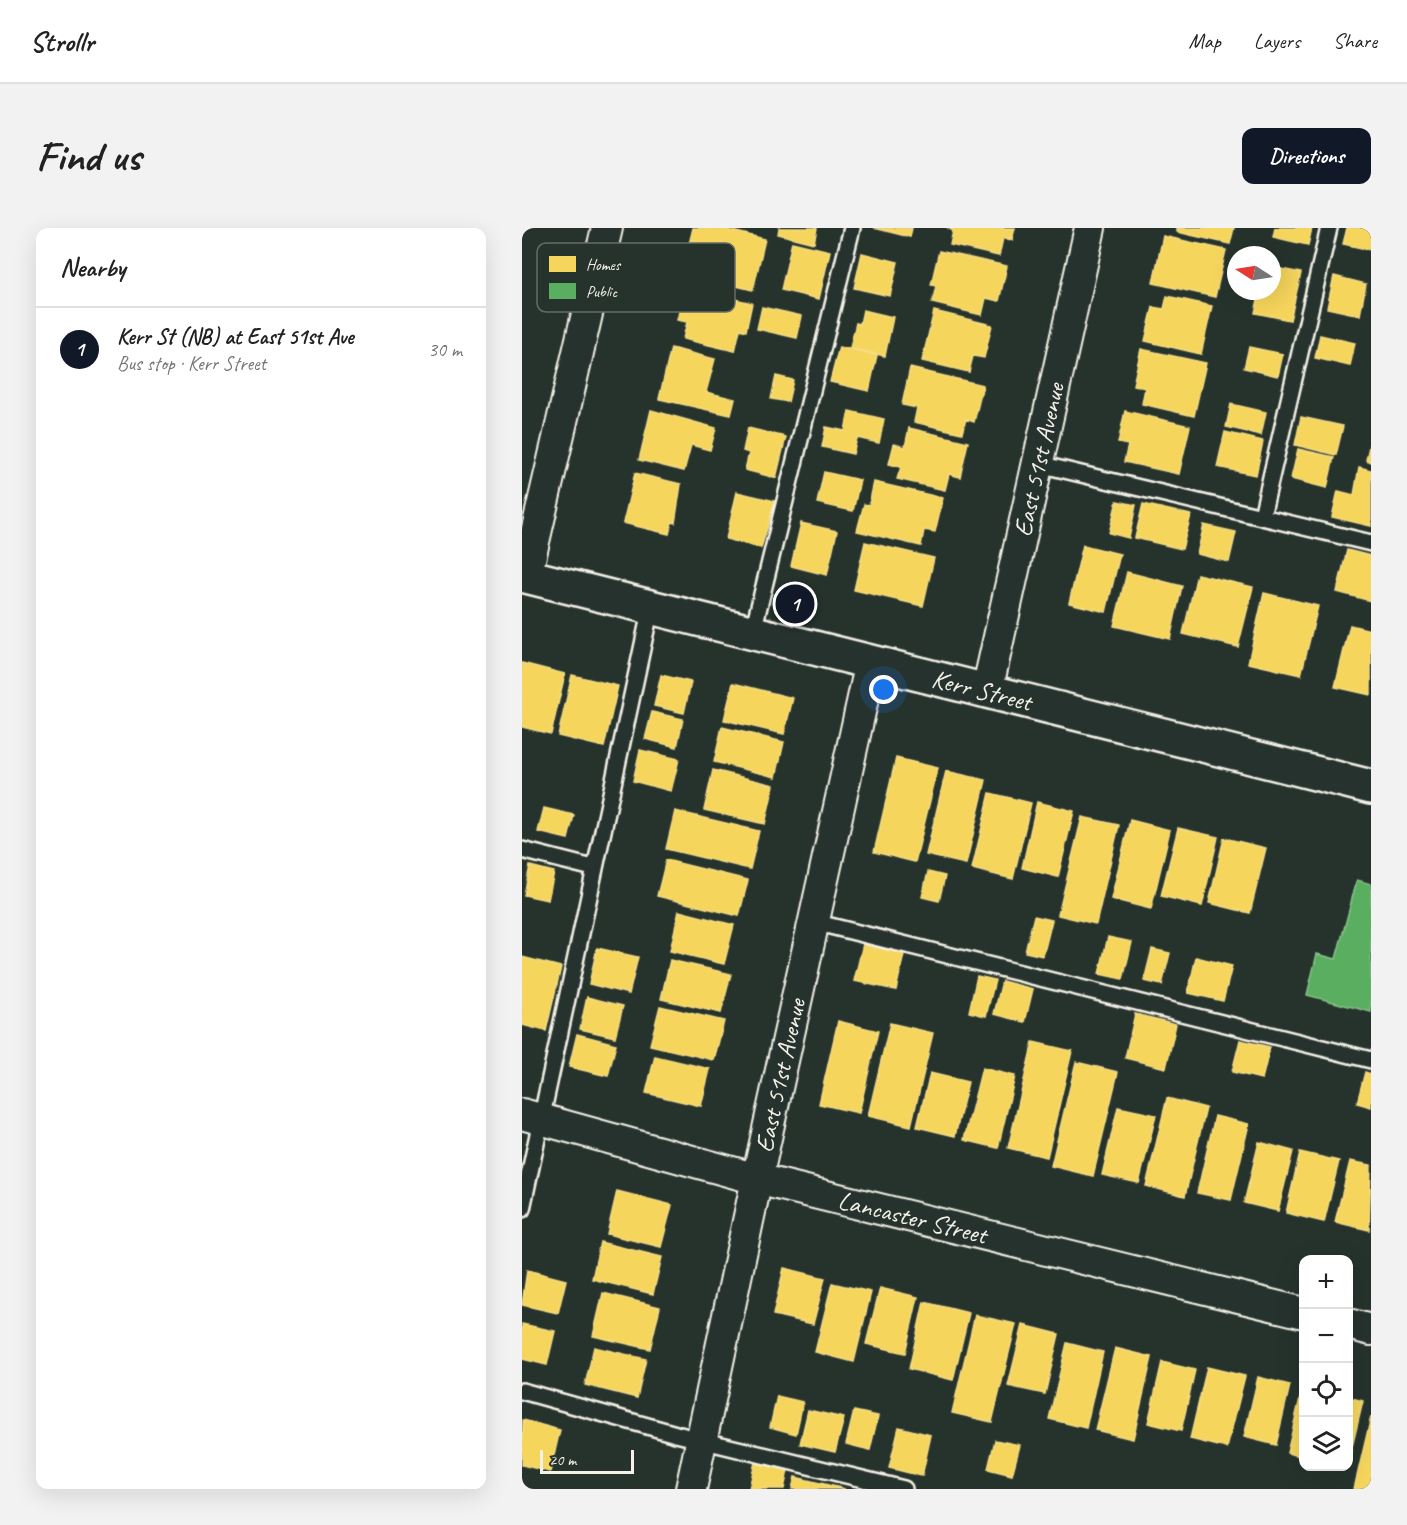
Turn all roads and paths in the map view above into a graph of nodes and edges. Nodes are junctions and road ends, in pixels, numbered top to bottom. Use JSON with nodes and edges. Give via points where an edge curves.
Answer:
{"nodes":[{"id":1,"x":607,"y":228,"type":"edge"},
{"id":2,"x":852,"y":228,"type":"edge"},
{"id":3,"x":1090,"y":228,"type":"edge"},
{"id":4,"x":1329,"y":228,"type":"edge"},
{"id":5,"x":603,"y":243,"type":"edge"},
{"id":6,"x":587,"y":312,"type":"edge"},
{"id":7,"x":1039,"y":464,"type":"junction"},
{"id":8,"x":1262,"y":516,"type":"junction"},
{"id":9,"x":1371,"y":543,"type":"edge"},
{"id":10,"x":524,"y":576,"type":"edge"},
{"id":11,"x":651,"y":607,"type":"junction"},
{"id":12,"x":753,"y":631,"type":"junction"},
{"id":13,"x":871,"y":662,"type":"junction"},
{"id":14,"x":987,"y":691,"type":"junction"},
{"id":15,"x":1371,"y":787,"type":"edge"},
{"id":16,"x":522,"y":850,"type":"edge"},
{"id":17,"x":593,"y":868,"type":"junction"},
{"id":18,"x":814,"y":922,"type":"junction"},
{"id":19,"x":1371,"y":1059,"type":"edge"},
{"id":20,"x":533,"y":1117,"type":"edge"},
{"id":21,"x":757,"y":1179,"type":"junction"},
{"id":22,"x":522,"y":1209,"type":"edge"},
{"id":23,"x":1299,"y":1312,"type":"edge"},
{"id":24,"x":1353,"y":1325,"type":"edge"},
{"id":25,"x":1371,"y":1329,"type":"edge"},
{"id":26,"x":522,"y":1391,"type":"edge"},
{"id":27,"x":702,"y":1439,"type":"junction"},
{"id":28,"x":692,"y":1489,"type":"edge"},
{"id":29,"x":904,"y":1489,"type":"edge"}],
"edges":[{"from":1,"to":5,"type":"street"},
{"from":2,"to":12,"type":"lane"},
{"from":3,"to":7,"type":"street","name":"East 51st Avenue"},
{"from":4,"to":8,"type":"lane"},
{"from":6,"to":10,"type":"street"},
{"from":7,"to":8,"type":"lane"},
{"from":7,"to":14,"type":"street","name":"East 51st Avenue"},
{"from":8,"to":9,"type":"lane"},
{"from":10,"to":11,"type":"street","name":"Kerr Street"},
{"from":11,"to":12,"type":"street","name":"Kerr Street"},
{"from":11,"to":17,"type":"lane"},
{"from":12,"to":13,"type":"street","name":"Kerr Street"},
{"from":13,"to":14,"type":"street","name":"Kerr Street"},
{"from":13,"to":18,"type":"street","name":"East 51st Avenue"},
{"from":14,"to":15,"type":"street","name":"Kerr Street"},
{"from":16,"to":17,"type":"lane"},
{"from":17,"to":20,"type":"lane"},
{"from":18,"to":19,"type":"lane"},
{"from":18,"to":21,"type":"street","name":"East 51st Avenue"},
{"from":20,"to":21,"type":"street","name":"Lancaster Street"},
{"from":20,"to":22,"type":"lane"},
{"from":21,"to":23,"type":"street","name":"Lancaster Street"},
{"from":21,"to":27,"type":"street","name":"East 51st Avenue"},
{"from":24,"to":25,"type":"street"},
{"from":26,"to":27,"type":"lane"},
{"from":27,"to":28,"type":"street","name":"East 51st Avenue"},
{"from":27,"to":29,"type":"lane"}]}
